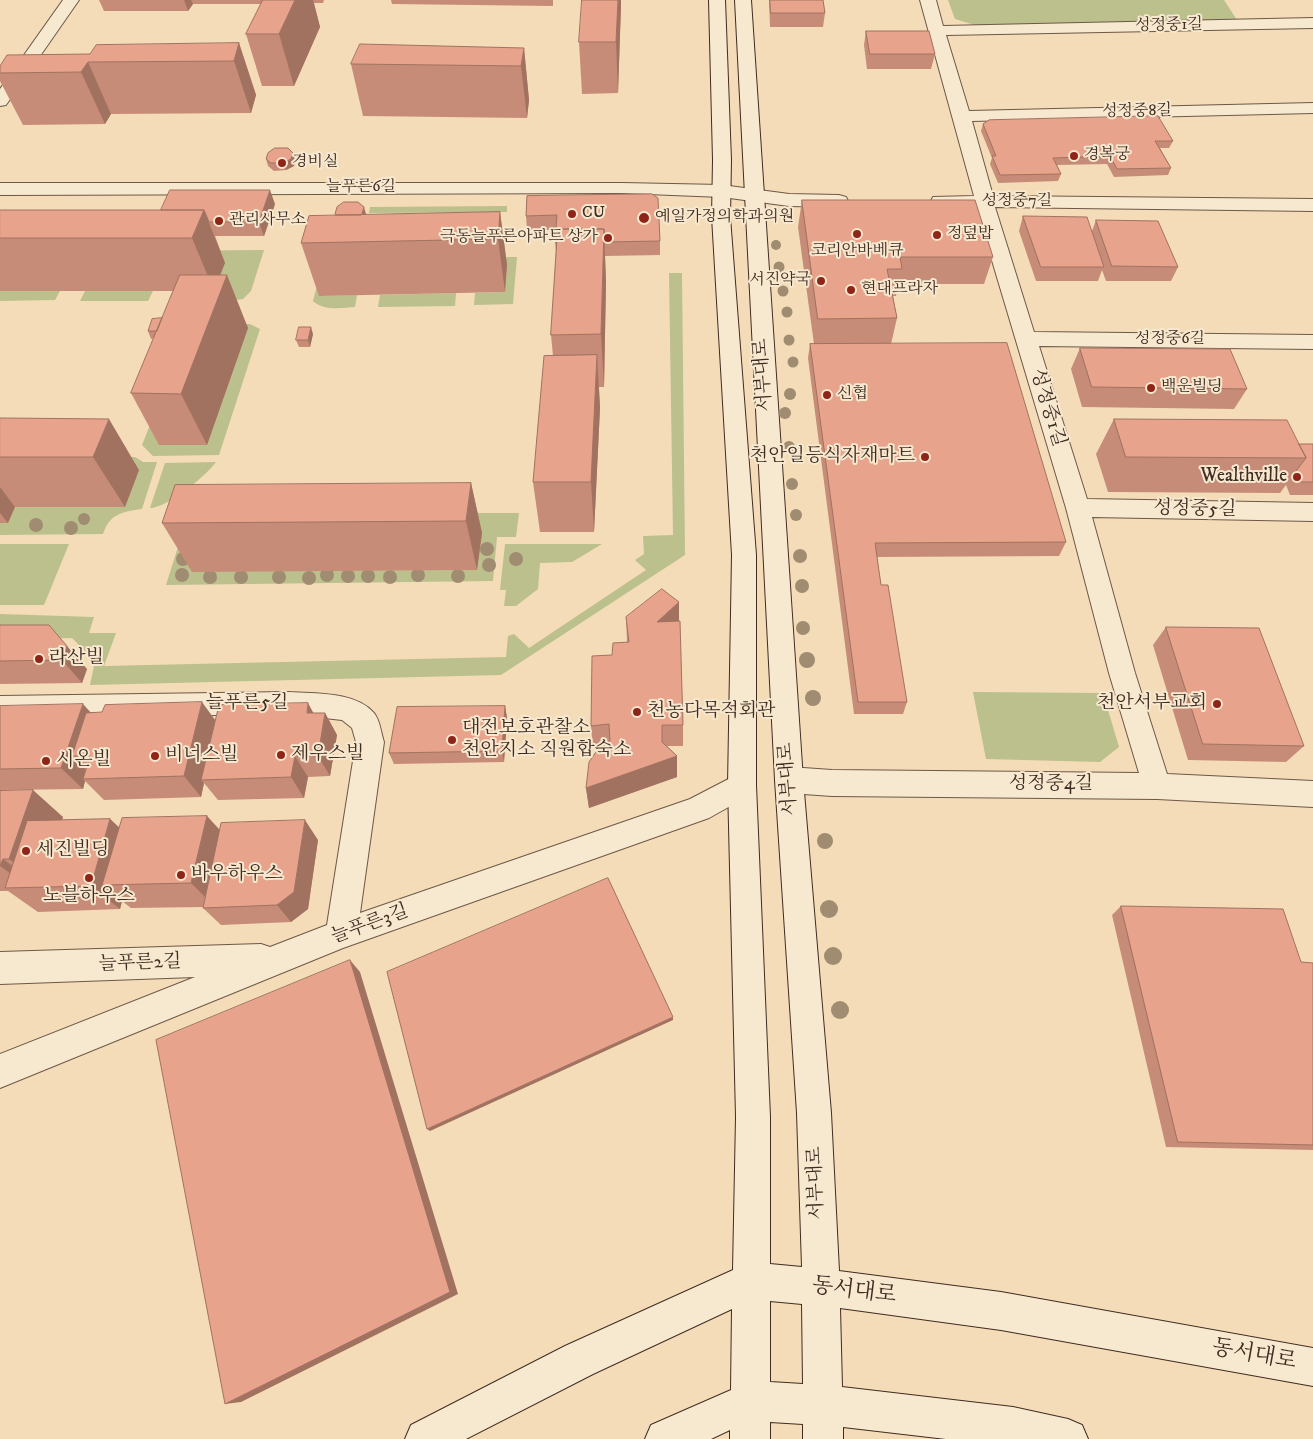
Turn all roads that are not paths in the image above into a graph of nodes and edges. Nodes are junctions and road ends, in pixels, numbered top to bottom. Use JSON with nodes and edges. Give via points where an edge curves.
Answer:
{"nodes":[{"id":1,"x":71,"y":0,"type":"edge"},
{"id":2,"x":717,"y":0,"type":"edge"},
{"id":3,"x":743,"y":0,"type":"edge"},
{"id":4,"x":928,"y":0,"type":"edge"},
{"id":5,"x":1313,"y":23,"type":"edge"},
{"id":6,"x":936,"y":31,"type":"junction"},
{"id":7,"x":0,"y":101,"type":"edge"},
{"id":8,"x":1313,"y":108,"type":"edge"},
{"id":9,"x":961,"y":116,"type":"junction"},
{"id":10,"x":0,"y":190,"type":"edge"},
{"id":11,"x":722,"y":191,"type":"junction"},
{"id":12,"x":753,"y":195,"type":"junction"},
{"id":13,"x":857,"y":201,"type":"edge"},
{"id":14,"x":925,"y":201,"type":"edge"},
{"id":15,"x":984,"y":202,"type":"junction"},
{"id":16,"x":1313,"y":205,"type":"edge"},
{"id":17,"x":1026,"y":340,"type":"junction"},
{"id":18,"x":1313,"y":342,"type":"edge"},
{"id":19,"x":1078,"y":508,"type":"junction"},
{"id":20,"x":1313,"y":512,"type":"edge"},
{"id":21,"x":0,"y":707,"type":"edge"},
{"id":22,"x":789,"y":780,"type":"junction"},
{"id":23,"x":742,"y":785,"type":"junction"},
{"id":24,"x":1157,"y":786,"type":"junction"},
{"id":25,"x":1313,"y":794,"type":"edge"},
{"id":26,"x":341,"y":934,"type":"junction"},
{"id":27,"x":279,"y":959,"type":"junction"},
{"id":28,"x":0,"y":968,"type":"edge"},
{"id":29,"x":0,"y":1071,"type":"edge"},
{"id":30,"x":752,"y":1281,"type":"junction"},
{"id":31,"x":821,"y":1287,"type":"junction"},
{"id":32,"x":1313,"y":1367,"type":"edge"},
{"id":33,"x":751,"y":1400,"type":"junction"},
{"id":34,"x":824,"y":1422,"type":"edge"},
{"id":35,"x":425,"y":1439,"type":"edge"},
{"id":36,"x":665,"y":1439,"type":"edge"},
{"id":37,"x":750,"y":1439,"type":"edge"},
{"id":38,"x":1068,"y":1439,"type":"edge"}],
"edges":[{"from":1,"to":7,"type":"street"},
{"from":2,"to":11,"type":"street","name":"서부대로"},
{"from":3,"to":12,"type":"street","name":"서부대로"},
{"from":4,"to":6,"type":"street","name":"성정중1길"},
{"from":5,"to":6,"type":"street","name":"성정중1길"},
{"from":6,"to":9,"type":"street","name":"성정중1길"},
{"from":8,"to":9,"type":"street","name":"성정중8길"},
{"from":9,"to":15,"type":"street","name":"성정중1길"},
{"from":10,"to":11,"type":"street","name":"늘푸른6길","via":[[622,188]]},
{"from":11,"to":12,"type":"street"},
{"from":11,"to":23,"type":"street","name":"서부대로","via":[[721,217],[744,555]]},
{"from":12,"to":13,"type":"street","via":[[789,200]]},
{"from":12,"to":22,"type":"street","name":"서부대로"},
{"from":14,"to":15,"type":"street","name":"성정중7길"},
{"from":15,"to":16,"type":"street","name":"성정중7길"},
{"from":15,"to":17,"type":"street","name":"성정중1길"},
{"from":17,"to":18,"type":"street","name":"성정중6길"},
{"from":17,"to":19,"type":"street","name":"성정중1길"},
{"from":19,"to":20,"type":"street","name":"성정중5길"},
{"from":19,"to":24,"type":"street","name":"성정중1길","via":[[1122,673]]},
{"from":21,"to":26,"type":"street","name":"늘푸른5길","via":[[288,703],[348,709],[364,721],[370,742]]},
{"from":22,"to":24,"type":"street","name":"성정중4길"},
{"from":22,"to":31,"type":"street","name":"서부대로","via":[[814,1113]]},
{"from":23,"to":26,"type":"street","name":"늘푸른3길","via":[[699,809]]},
{"from":23,"to":30,"type":"street","name":"서부대로","via":[[753,1117]]},
{"from":24,"to":25,"type":"street","name":"성정중4길"},
{"from":26,"to":27,"type":"street","name":"늘푸른3길"},
{"from":27,"to":28,"type":"street","name":"늘푸른2길"},
{"from":27,"to":29,"type":"street","name":"늘푸른3길"},
{"from":30,"to":31,"type":"street","name":"동서대로"},
{"from":30,"to":33,"type":"street","name":"서부대로"},
{"from":30,"to":35,"type":"street","name":"동서대로","via":[[579,1360]]},
{"from":31,"to":32,"type":"street","name":"동서대로","via":[[1000,1311]]},
{"from":31,"to":34,"type":"street","name":"서부대로"},
{"from":33,"to":34,"type":"street"},
{"from":33,"to":36,"type":"street"},
{"from":33,"to":37,"type":"street","name":"서부대로"},
{"from":34,"to":38,"type":"street","via":[[1013,1427]]}]}
